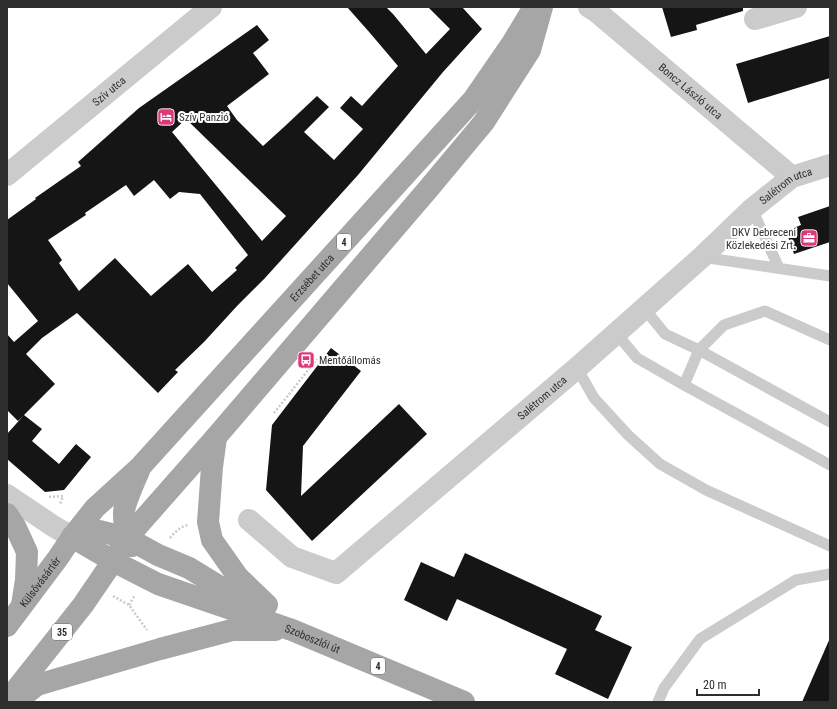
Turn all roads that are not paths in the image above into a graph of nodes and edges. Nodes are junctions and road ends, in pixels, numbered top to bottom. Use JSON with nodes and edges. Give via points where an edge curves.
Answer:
{"nodes":[{"id":1,"x":211,"y":7,"type":"edge"},
{"id":2,"x":534,"y":7,"type":"edge"},
{"id":3,"x":542,"y":7,"type":"edge"},
{"id":4,"x":589,"y":7,"type":"edge"},
{"id":5,"x":796,"y":7,"type":"edge"},
{"id":6,"x":755,"y":19,"type":"dead end"},
{"id":7,"x":830,"y":165,"type":"edge"},
{"id":8,"x":7,"y":175,"type":"edge"},
{"id":9,"x":792,"y":177,"type":"junction"},
{"id":10,"x":752,"y":209,"type":"junction"},
{"id":11,"x":702,"y":257,"type":"junction"},
{"id":12,"x":779,"y":268,"type":"junction"},
{"id":13,"x":830,"y":276,"type":"edge"},
{"id":14,"x":644,"y":308,"type":"junction"},
{"id":15,"x":616,"y":333,"type":"junction"},
{"id":16,"x":830,"y":340,"type":"edge"},
{"id":17,"x":699,"y":350,"type":"junction"},
{"id":18,"x":578,"y":368,"type":"junction"},
{"id":19,"x":684,"y":385,"type":"junction"},
{"id":20,"x":830,"y":422,"type":"edge"},
{"id":21,"x":216,"y":437,"type":"junction"},
{"id":22,"x":830,"y":465,"type":"edge"},
{"id":23,"x":141,"y":466,"type":"junction"},
{"id":24,"x":7,"y":495,"type":"edge"},
{"id":25,"x":7,"y":514,"type":"edge"},
{"id":26,"x":249,"y":520,"type":"dead end"},
{"id":27,"x":72,"y":537,"type":"junction"},
{"id":28,"x":127,"y":538,"type":"junction"},
{"id":29,"x":830,"y":546,"type":"edge"},
{"id":30,"x":113,"y":562,"type":"junction"},
{"id":31,"x":830,"y":574,"type":"edge"},
{"id":32,"x":158,"y":584,"type":"junction"},
{"id":33,"x":22,"y":606,"type":"junction"},
{"id":34,"x":7,"y":626,"type":"edge"},
{"id":35,"x":292,"y":630,"type":"junction"},
{"id":36,"x":7,"y":701,"type":"edge"},
{"id":37,"x":16,"y":702,"type":"edge"},
{"id":38,"x":464,"y":702,"type":"edge"},
{"id":39,"x":658,"y":702,"type":"edge"}],
"edges":[{"from":1,"to":8,"type":"street","name":"Szív utca"},
{"from":2,"to":23,"type":"main road","name":"Erzsébet utca","number":"4","via":[[472,100]]},
{"from":3,"to":21,"type":"main road","via":[[530,50],[484,122]]},
{"from":4,"to":9,"type":"street","name":"Boncz László utca"},
{"from":5,"to":6,"type":"street"},
{"from":7,"to":9,"type":"street","name":"Salétrom utca"},
{"from":9,"to":10,"type":"street","name":"Salétrom utca"},
{"from":10,"to":11,"type":"street","name":"Salétrom utca"},
{"from":10,"to":12,"type":"lane"},
{"from":11,"to":12,"type":"lane"},
{"from":11,"to":14,"type":"street","name":"Salétrom utca"},
{"from":12,"to":13,"type":"lane"},
{"from":14,"to":15,"type":"street","name":"Salétrom utca"},
{"from":14,"to":17,"type":"lane","via":[[665,334]]},
{"from":15,"to":18,"type":"street","name":"Salétrom utca"},
{"from":15,"to":19,"type":"lane","via":[[637,358]]},
{"from":16,"to":17,"type":"lane","via":[[764,311],[724,325]]},
{"from":17,"to":19,"type":"lane"},
{"from":17,"to":20,"type":"lane"},
{"from":18,"to":26,"type":"street","name":"Salétrom utca","via":[[336,573],[292,558]]},
{"from":18,"to":29,"type":"lane","via":[[594,398],[628,435],[660,464],[706,490]]},
{"from":19,"to":22,"type":"lane"},
{"from":21,"to":28,"type":"main road"},
{"from":21,"to":35,"type":"main road","number":"4","via":[[208,522],[212,540],[238,577]]},
{"from":23,"to":27,"type":"main road","name":"Külsővásártér","via":[[95,508]]},
{"from":23,"to":28,"type":"main road","number":"4","via":[[124,508]]},
{"from":24,"to":27,"type":"street"},
{"from":25,"to":33,"type":"main road","via":[[27,552]]},
{"from":27,"to":28,"type":"main road","via":[[99,531]]},
{"from":27,"to":30,"type":"main road","name":"Szoboszlói út"},
{"from":27,"to":33,"type":"main road","name":"Külsővásártér"},
{"from":28,"to":30,"type":"main road"},
{"from":28,"to":32,"type":"main road","number":"4","via":[[147,572]]},
{"from":28,"to":35,"type":"main road","via":[[189,568]]},
{"from":30,"to":32,"type":"main road","name":"Szoboszlói út"},
{"from":30,"to":36,"type":"main road","number":"35","via":[[83,605]]},
{"from":31,"to":39,"type":"lane","via":[[796,580],[700,639],[664,688]]},
{"from":32,"to":35,"type":"main road","name":"Szoboszlói út","number":"4"},
{"from":33,"to":34,"type":"main road","name":"Külsővásártér"},
{"from":35,"to":37,"type":"main road","via":[[232,630],[37,685]]},
{"from":35,"to":38,"type":"main road","name":"Szoboszlói út","number":"4"}]}
